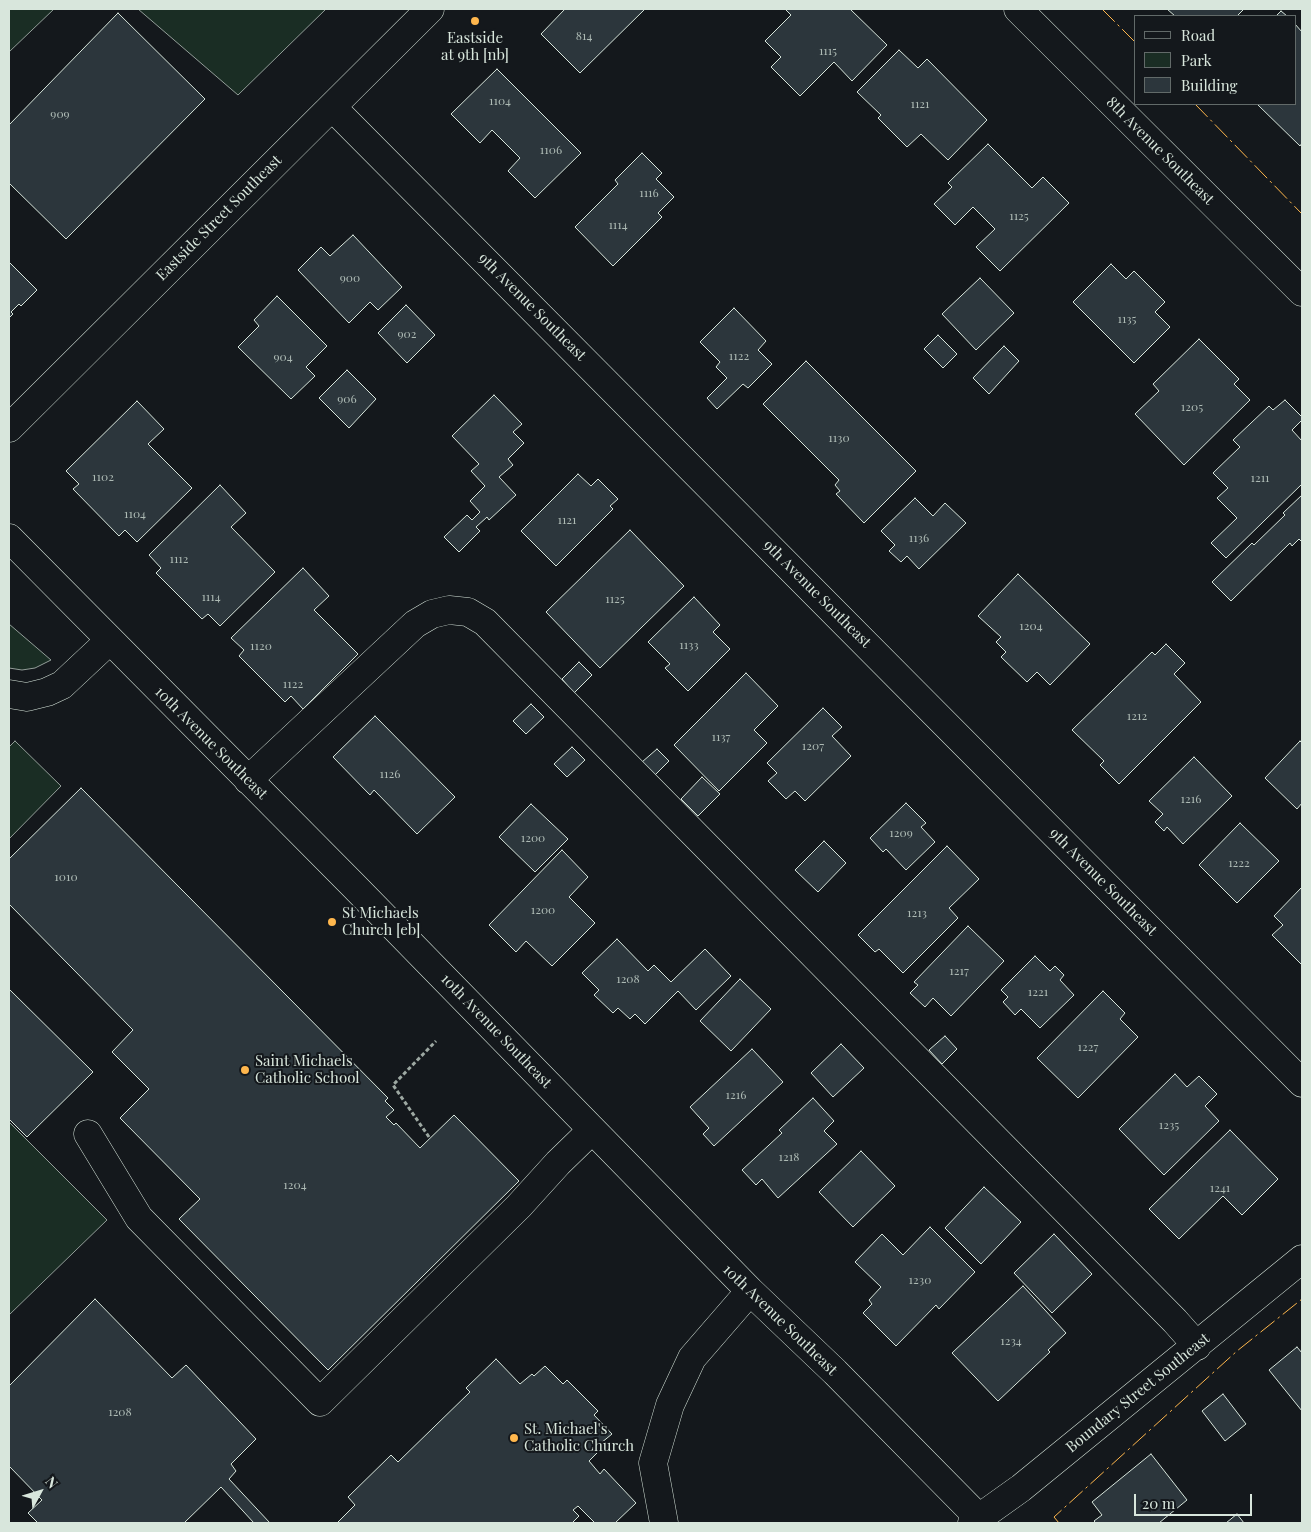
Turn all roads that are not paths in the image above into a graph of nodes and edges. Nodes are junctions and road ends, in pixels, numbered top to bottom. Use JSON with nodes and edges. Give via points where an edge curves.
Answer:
{"nodes":[{"id":1,"x":430,"y":9,"type":"edge"},
{"id":2,"x":1018,"y":9,"type":"edge"},
{"id":3,"x":332,"y":106,"type":"junction"},
{"id":4,"x":1302,"y":292,"type":"edge"},
{"id":5,"x":9,"y":428,"type":"edge"},
{"id":6,"x":9,"y":538,"type":"edge"},
{"id":7,"x":108,"y":640,"type":"junction"},
{"id":8,"x":9,"y":694,"type":"edge"},
{"id":9,"x":248,"y":780,"type":"junction"},
{"id":10,"x":1302,"y":1083,"type":"edge"},
{"id":11,"x":592,"y":1130,"type":"junction"},
{"id":12,"x":88,"y":1134,"type":"dead end"},
{"id":13,"x":1302,"y":1259,"type":"edge"},
{"id":14,"x":750,"y":1291,"type":"junction"},
{"id":15,"x":1197,"y":1346,"type":"junction"},
{"id":16,"x":978,"y":1521,"type":"edge"},
{"id":17,"x":664,"y":1523,"type":"edge"}],
"edges":[{"from":1,"to":3,"type":"street","name":"Eastside Street Southeast"},
{"from":2,"to":4,"type":"street","name":"8th Avenue Southeast"},
{"from":3,"to":5,"type":"street","name":"Eastside Street Southeast"},
{"from":3,"to":10,"type":"street","name":"9th Avenue Southeast"},
{"from":6,"to":7,"type":"street","name":"10th Avenue Southeast"},
{"from":7,"to":8,"type":"street","via":[[62,685],[27,696]]},
{"from":7,"to":9,"type":"street","name":"10th Avenue Southeast"},
{"from":9,"to":11,"type":"street","name":"10th Avenue Southeast"},
{"from":9,"to":15,"type":"street","via":[[415,624],[432,614],[449,610],[468,612],[484,622]]},
{"from":11,"to":12,"type":"street","via":[[320,1402],[139,1218]]},
{"from":11,"to":14,"type":"street","name":"10th Avenue Southeast"},
{"from":13,"to":15,"type":"street","name":"Boundary Street Southeast"},
{"from":14,"to":16,"type":"street","name":"10th Avenue Southeast","via":[[834,1372]]},
{"from":14,"to":17,"type":"street","via":[[692,1358],[670,1405],[653,1463]]},
{"from":15,"to":16,"type":"street","name":"Boundary Street Southeast"}]}
